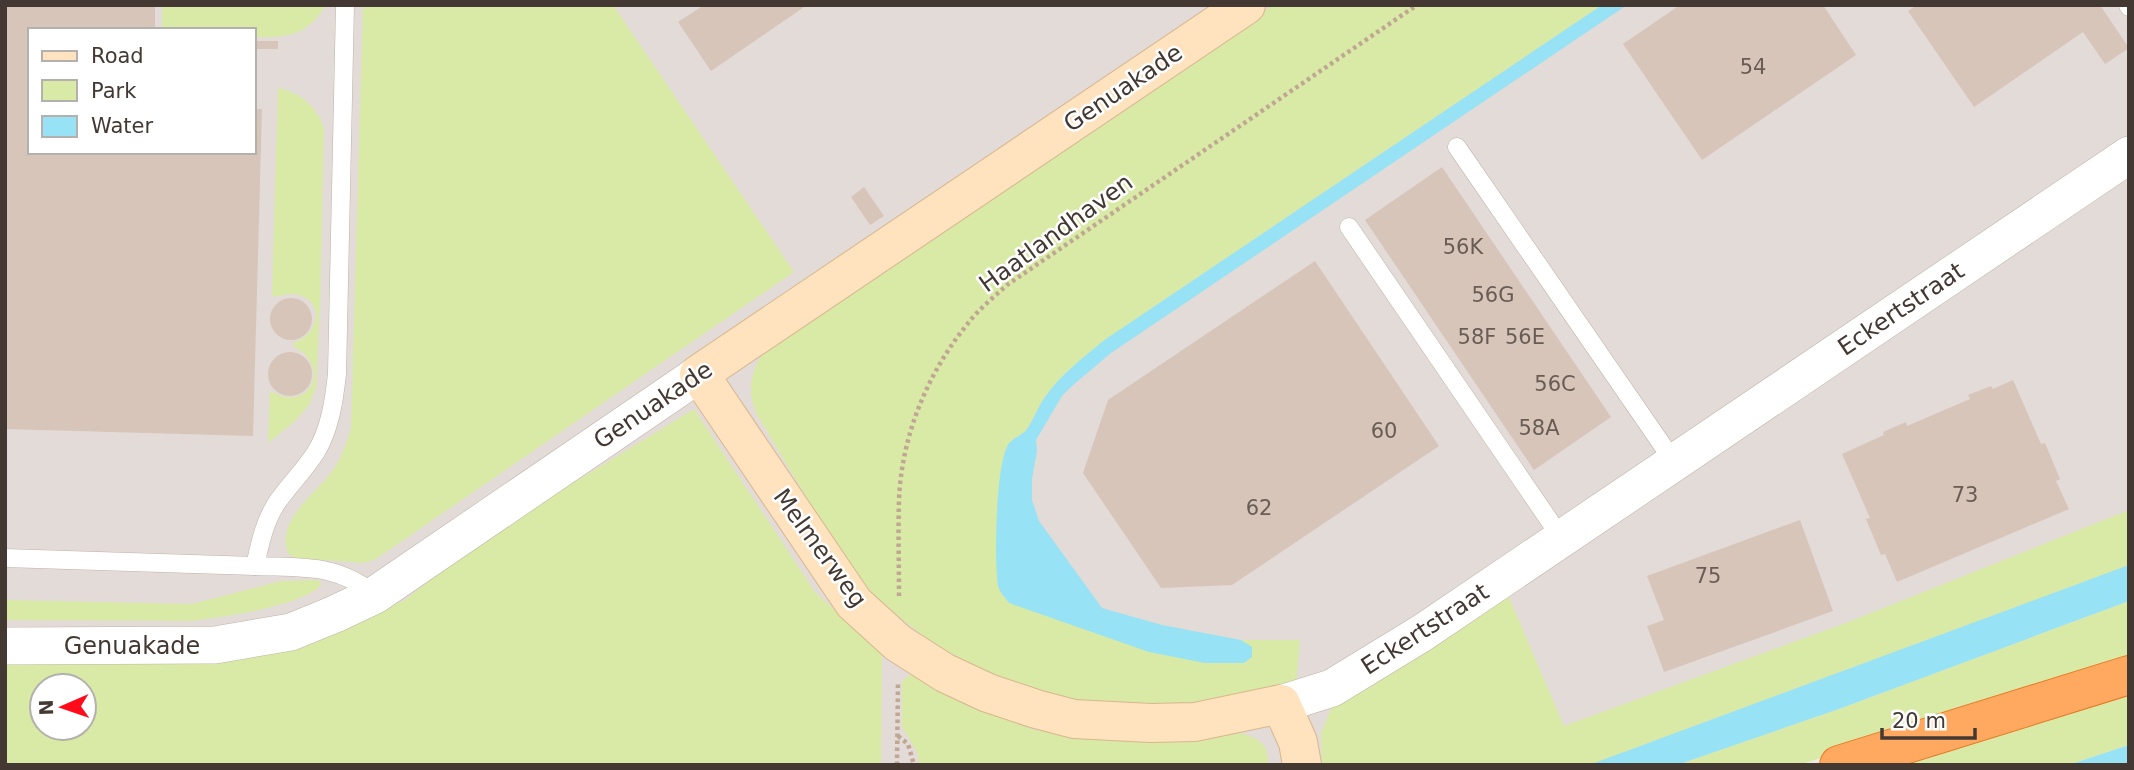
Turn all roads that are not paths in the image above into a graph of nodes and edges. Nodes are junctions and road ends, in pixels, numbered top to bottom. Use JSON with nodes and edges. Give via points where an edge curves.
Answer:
{"nodes":[{"id":1,"x":345,"y":5,"type":"edge"},
{"id":2,"x":1246,"y":5,"type":"edge"},
{"id":3,"x":1457,"y":147,"type":"dead end"},
{"id":4,"x":2129,"y":155,"type":"edge"},
{"id":5,"x":1349,"y":227,"type":"dead end"},
{"id":6,"x":699,"y":374,"type":"junction"},
{"id":7,"x":1674,"y":462,"type":"junction"},
{"id":8,"x":1562,"y":539,"type":"junction"},
{"id":9,"x":5,"y":558,"type":"edge"},
{"id":10,"x":255,"y":566,"type":"junction"},
{"id":11,"x":375,"y":595,"type":"junction"},
{"id":12,"x":5,"y":646,"type":"edge"},
{"id":13,"x":2129,"y":675,"type":"edge"},
{"id":14,"x":1281,"y":704,"type":"junction"},
{"id":15,"x":1303,"y":765,"type":"edge"},
{"id":16,"x":1839,"y":765,"type":"edge"}],
"edges":[{"from":1,"to":10,"type":"lane","via":[[334,403],[317,451],[275,505],[262,531]]},
{"from":2,"to":6,"type":"street","name":"Genuakade"},
{"from":3,"to":7,"type":"lane"},
{"from":4,"to":7,"type":"street","name":"Eckertstraat"},
{"from":5,"to":8,"type":"lane"},
{"from":6,"to":11,"type":"street","name":"Genuakade"},
{"from":6,"to":14,"type":"street","name":"Melmerweg","via":[[854,603],[898,643],[945,673],[988,693],[1074,719],[1195,722]]},
{"from":7,"to":8,"type":"street","name":"Eckertstraat"},
{"from":8,"to":14,"type":"street","name":"Eckertstraat","via":[[1332,688]]},
{"from":9,"to":10,"type":"lane"},
{"from":10,"to":11,"type":"lane","via":[[342,573]]},
{"from":11,"to":12,"type":"street","name":"Genuakade","via":[[291,632],[215,645]]},
{"from":13,"to":16,"type":"highway"},
{"from":14,"to":15,"type":"street"}]}
